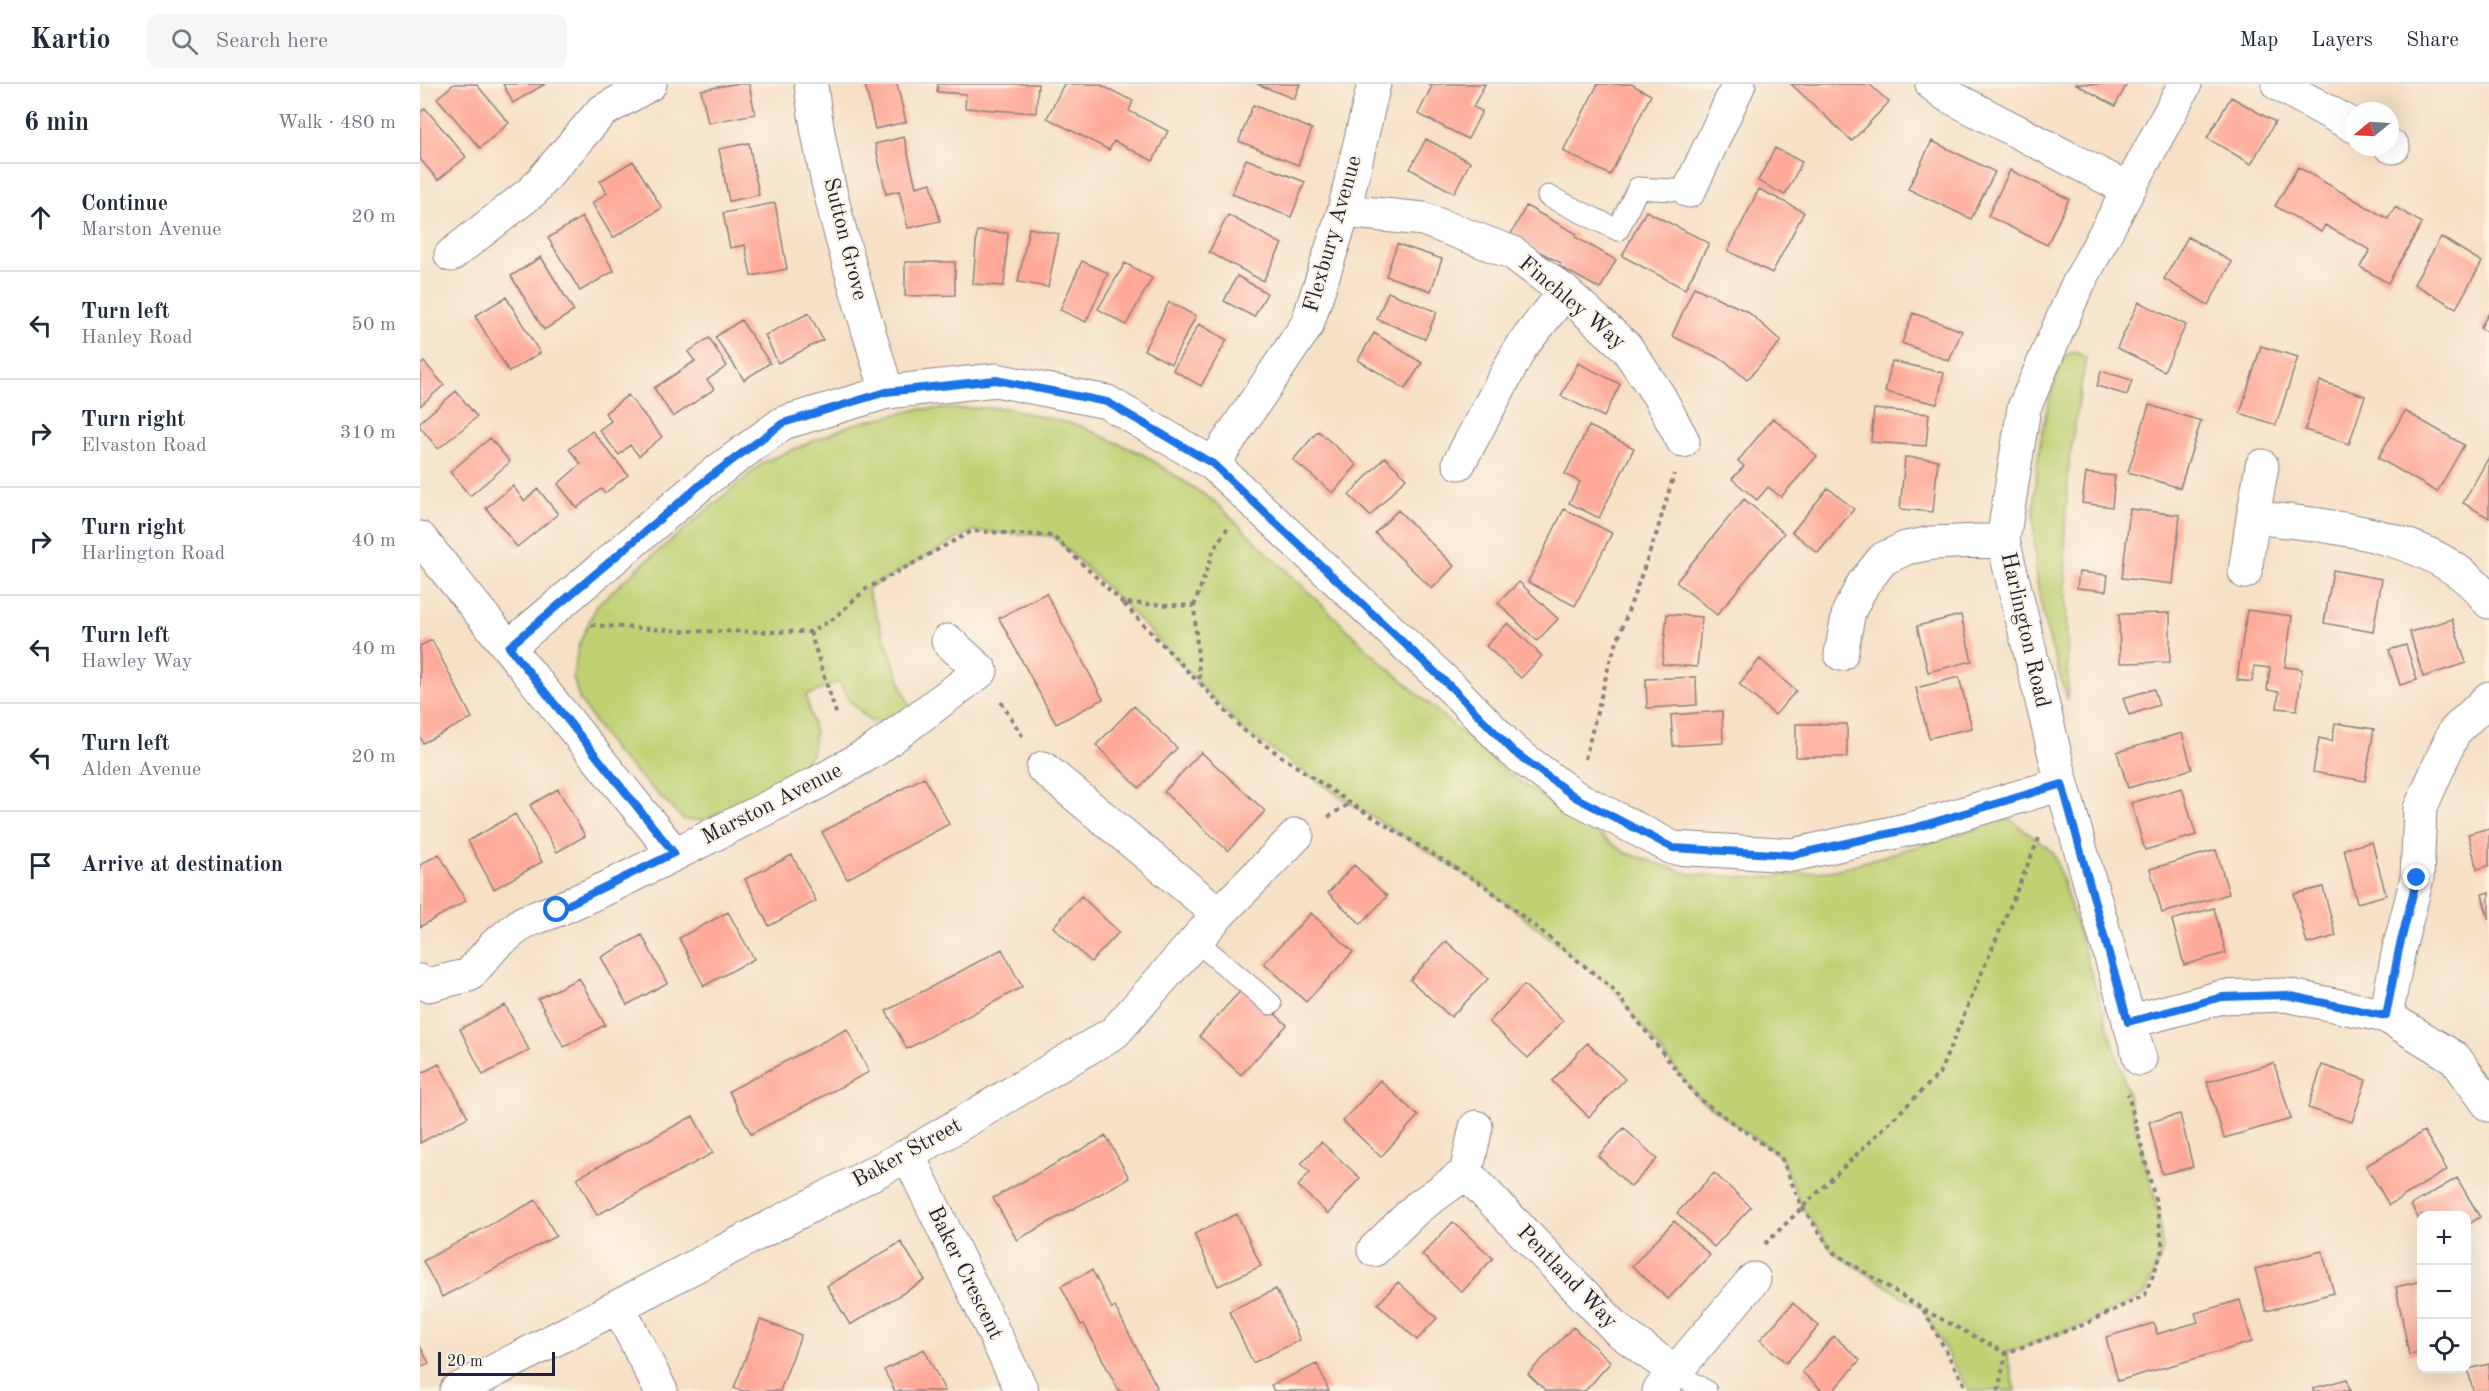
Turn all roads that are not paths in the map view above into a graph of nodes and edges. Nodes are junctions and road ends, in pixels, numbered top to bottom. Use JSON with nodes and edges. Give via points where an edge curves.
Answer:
{"nodes":[{"id":1,"x":650,"y":84,"type":"edge"},
{"id":2,"x":811,"y":84,"type":"edge"},
{"id":3,"x":1374,"y":84,"type":"edge"},
{"id":4,"x":1739,"y":84,"type":"edge"},
{"id":5,"x":1932,"y":84,"type":"edge"},
{"id":6,"x":2185,"y":84,"type":"edge"},
{"id":7,"x":2278,"y":84,"type":"edge"},
{"id":8,"x":2345,"y":121,"type":"edge"},
{"id":9,"x":2128,"y":189,"type":"junction"},
{"id":10,"x":1689,"y":191,"type":"joint"},
{"id":11,"x":1548,"y":196,"type":"dead end"},
{"id":12,"x":1344,"y":211,"type":"junction"},
{"id":13,"x":451,"y":255,"type":"dead end"},
{"id":14,"x":1565,"y":292,"type":"junction"},
{"id":15,"x":886,"y":392,"type":"junction"},
{"id":16,"x":1683,"y":441,"type":"road end"},
{"id":17,"x":1459,"y":463,"type":"dead end"},
{"id":18,"x":1213,"y":464,"type":"junction"},
{"id":19,"x":2262,"y":466,"type":"dead end"},
{"id":20,"x":2253,"y":517,"type":"junction"},
{"id":21,"x":420,"y":538,"type":"edge"},
{"id":22,"x":2003,"y":540,"type":"junction"},
{"id":23,"x":2245,"y":572,"type":"dead end"},
{"id":24,"x":2489,"y":602,"type":"edge"},
{"id":25,"x":948,"y":641,"type":"dead end"},
{"id":26,"x":509,"y":647,"type":"junction"},
{"id":27,"x":1841,"y":654,"type":"dead end"},
{"id":28,"x":2489,"y":698,"type":"edge"},
{"id":29,"x":1043,"y":768,"type":"road end"},
{"id":30,"x":2062,"y":784,"type":"junction"},
{"id":31,"x":1298,"y":835,"type":"dead end"},
{"id":32,"x":674,"y":853,"type":"junction"},
{"id":33,"x":1219,"y":914,"type":"junction"},
{"id":34,"x":1195,"y":940,"type":"junction"},
{"id":35,"x":420,"y":981,"type":"edge"},
{"id":36,"x":1271,"y":1004,"type":"dead end"},
{"id":37,"x":2386,"y":1016,"type":"junction"},
{"id":38,"x":2128,"y":1022,"type":"junction"},
{"id":39,"x":2140,"y":1059,"type":"road end"},
{"id":40,"x":2489,"y":1105,"type":"edge"},
{"id":41,"x":1476,"y":1127,"type":"dead end"},
{"id":42,"x":908,"y":1155,"type":"junction"},
{"id":43,"x":1466,"y":1173,"type":"junction"},
{"id":44,"x":1374,"y":1250,"type":"dead end"},
{"id":45,"x":1754,"y":1279,"type":"dead end"},
{"id":46,"x":618,"y":1306,"type":"junction"},
{"id":47,"x":1667,"y":1382,"type":"edge"},
{"id":48,"x":456,"y":1391,"type":"edge"},
{"id":49,"x":661,"y":1391,"type":"edge"},
{"id":50,"x":1022,"y":1391,"type":"edge"},
{"id":51,"x":1706,"y":1391,"type":"edge"}],
"edges":[{"from":1,"to":13,"type":"street","via":[[601,112],[533,191]]},
{"from":2,"to":15,"type":"street","name":"Sutton Grove","via":[[842,240]]},
{"from":3,"to":12,"type":"street","name":"Flexbury Avenue"},
{"from":4,"to":10,"type":"street"},
{"from":5,"to":9,"type":"street"},
{"from":6,"to":9,"type":"street","name":"Harlington Road"},
{"from":7,"to":8,"type":"street"},
{"from":9,"to":22,"type":"street","name":"Harlington Road","via":[[2075,290],[2024,408]]},
{"from":10,"to":11,"type":"lane","via":[[1638,188],[1618,230]]},
{"from":12,"to":14,"type":"street","name":"Finchley Way","via":[[1423,219],[1513,253]]},
{"from":12,"to":18,"type":"street","name":"Flexbury Avenue","via":[[1307,325]]},
{"from":14,"to":16,"type":"street","name":"Finchley Way","via":[[1626,347]]},
{"from":14,"to":17,"type":"street","via":[[1521,347]]},
{"from":15,"to":18,"type":"street","via":[[996,380],[1107,402]]},
{"from":15,"to":26,"type":"street","via":[[783,423],[707,479]]},
{"from":18,"to":30,"type":"street","via":[[1454,690],[1513,751],[1575,797],[1673,848],[1793,855],[1914,828]]},
{"from":19,"to":20,"type":"street"},
{"from":20,"to":23,"type":"street"},
{"from":20,"to":24,"type":"street","via":[[2350,529],[2432,554],[2481,590]]},
{"from":21,"to":26,"type":"street"},
{"from":22,"to":27,"type":"street","via":[[1932,543],[1906,548],[1883,559],[1863,584],[1849,611]]},
{"from":22,"to":30,"type":"street","name":"Harlington Road"},
{"from":25,"to":32,"type":"street","name":"Marston Avenue","via":[[981,671],[875,750]]},
{"from":26,"to":32,"type":"street"},
{"from":28,"to":37,"type":"street","via":[[2454,732],[2420,808],[2417,878]]},
{"from":29,"to":33,"type":"street"},
{"from":30,"to":38,"type":"street","name":"Harlington Road"},
{"from":31,"to":33,"type":"street","name":"Baker Street"},
{"from":32,"to":35,"type":"street","name":"Marston Avenue","via":[[609,887],[524,922],[495,945],[469,975],[428,985]]},
{"from":33,"to":34,"type":"street","name":"Baker Street"},
{"from":34,"to":36,"type":"lane"},
{"from":34,"to":42,"type":"street","name":"Baker Street","via":[[1115,1032]]},
{"from":37,"to":38,"type":"street","via":[[2286,995],[2222,997]]},
{"from":37,"to":40,"type":"street","via":[[2455,1058]]},
{"from":38,"to":39,"type":"street","name":"Harlington Road"},
{"from":41,"to":43,"type":"street"},
{"from":42,"to":46,"type":"street","name":"Baker Street"},
{"from":42,"to":50,"type":"street","name":"Baker Crescent"},
{"from":43,"to":44,"type":"street","via":[[1417,1208]]},
{"from":43,"to":47,"type":"street","name":"Pentland Way"},
{"from":45,"to":47,"type":"street"},
{"from":46,"to":48,"type":"street","name":"Baker Street"},
{"from":46,"to":49,"type":"street"},
{"from":47,"to":51,"type":"lane"}]}
